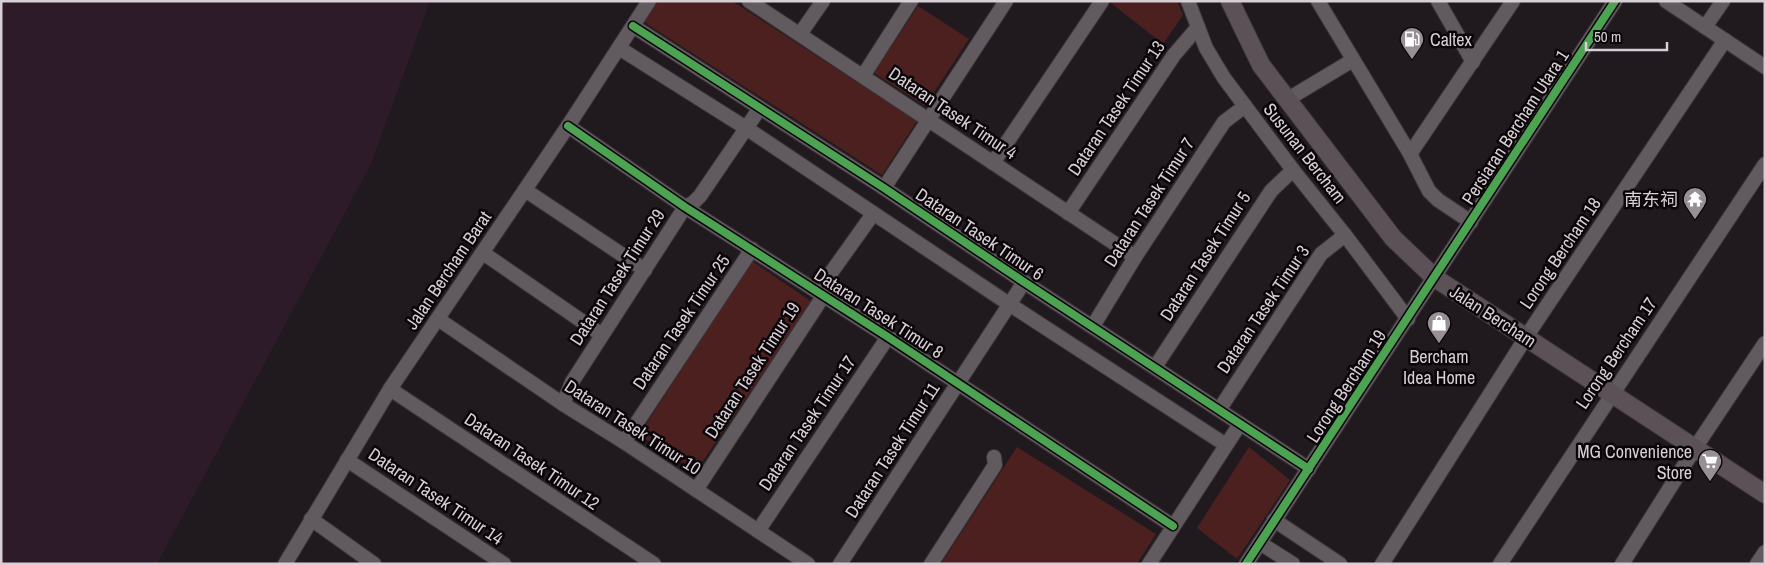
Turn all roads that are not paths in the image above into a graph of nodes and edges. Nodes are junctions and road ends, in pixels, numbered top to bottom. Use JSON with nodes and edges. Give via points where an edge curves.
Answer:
{"nodes":[{"id":1,"x":649,"y":1,"type":"edge"},
{"id":2,"x":749,"y":1,"type":"edge"},
{"id":3,"x":823,"y":1,"type":"edge"},
{"id":4,"x":911,"y":1,"type":"edge"},
{"id":5,"x":1006,"y":1,"type":"edge"},
{"id":6,"x":1102,"y":1,"type":"edge"},
{"id":7,"x":1188,"y":1,"type":"edge"},
{"id":8,"x":1230,"y":1,"type":"edge"},
{"id":9,"x":1239,"y":1,"type":"edge"},
{"id":10,"x":1318,"y":1,"type":"edge"},
{"id":11,"x":1438,"y":1,"type":"edge"},
{"id":12,"x":1513,"y":1,"type":"edge"},
{"id":13,"x":1615,"y":1,"type":"edge"},
{"id":14,"x":1666,"y":1,"type":"edge"},
{"id":15,"x":1723,"y":1,"type":"edge"},
{"id":16,"x":633,"y":26,"type":"junction"},
{"id":17,"x":1198,"y":27,"type":"junction"},
{"id":18,"x":1705,"y":27,"type":"junction"},
{"id":19,"x":800,"y":34,"type":"junction"},
{"id":20,"x":1725,"y":40,"type":"junction"},
{"id":21,"x":619,"y":48,"type":"junction"},
{"id":22,"x":1353,"y":60,"type":"junction"},
{"id":23,"x":1473,"y":62,"type":"junction"},
{"id":24,"x":1765,"y":67,"type":"edge"},
{"id":25,"x":863,"y":76,"type":"junction"},
{"id":26,"x":1291,"y":97,"type":"junction"},
{"id":27,"x":1245,"y":106,"type":"junction"},
{"id":28,"x":760,"y":108,"type":"junction"},
{"id":29,"x":928,"y":119,"type":"junction"},
{"id":30,"x":568,"y":126,"type":"junction"},
{"id":31,"x":746,"y":128,"type":"junction"},
{"id":32,"x":1410,"y":154,"type":"junction"},
{"id":33,"x":993,"y":163,"type":"junction"},
{"id":34,"x":1765,"y":164,"type":"edge"},
{"id":35,"x":1293,"y":170,"type":"junction"},
{"id":36,"x":884,"y":188,"type":"junction"},
{"id":37,"x":525,"y":190,"type":"junction"},
{"id":38,"x":685,"y":207,"type":"junction"},
{"id":39,"x":1068,"y":213,"type":"junction"},
{"id":40,"x":873,"y":214,"type":"junction"},
{"id":41,"x":1471,"y":222,"type":"junction"},
{"id":42,"x":1345,"y":235,"type":"junction"},
{"id":43,"x":752,"y":249,"type":"junction"},
{"id":44,"x":483,"y":253,"type":"junction"},
{"id":45,"x":1135,"y":257,"type":"junction"},
{"id":46,"x":645,"y":270,"type":"junction"},
{"id":47,"x":1437,"y":274,"type":"junction"},
{"id":48,"x":1024,"y":282,"type":"junction"},
{"id":49,"x":821,"y":293,"type":"junction"},
{"id":50,"x":1009,"y":304,"type":"junction"},
{"id":51,"x":438,"y":319,"type":"junction"},
{"id":52,"x":1408,"y":319,"type":"junction"},
{"id":53,"x":1093,"y":326,"type":"junction"},
{"id":54,"x":1528,"y":334,"type":"junction"},
{"id":55,"x":602,"y":335,"type":"junction"},
{"id":56,"x":888,"y":337,"type":"junction"},
{"id":57,"x":1765,"y":343,"type":"edge"},
{"id":58,"x":1155,"y":367,"type":"junction"},
{"id":59,"x":958,"y":383,"type":"junction"},
{"id":60,"x":390,"y":389,"type":"junction"},
{"id":61,"x":1614,"y":390,"type":"junction"},
{"id":62,"x":563,"y":404,"type":"junction"},
{"id":63,"x":1219,"y":410,"type":"junction"},
{"id":64,"x":1240,"y":424,"type":"junction"},
{"id":65,"x":624,"y":442,"type":"junction"},
{"id":66,"x":1226,"y":445,"type":"junction"},
{"id":67,"x":1697,"y":445,"type":"junction"},
{"id":68,"x":994,"y":457,"type":"dead end"},
{"id":69,"x":347,"y":460,"type":"junction"},
{"id":70,"x":1309,"y":469,"type":"junction"},
{"id":71,"x":1765,"y":484,"type":"edge"},
{"id":72,"x":696,"y":490,"type":"junction"},
{"id":73,"x":1765,"y":494,"type":"edge"},
{"id":74,"x":311,"y":519,"type":"junction"},
{"id":75,"x":1274,"y":520,"type":"junction"},
{"id":76,"x":1173,"y":526,"type":"junction"},
{"id":77,"x":758,"y":531,"type":"junction"},
{"id":78,"x":1260,"y":542,"type":"junction"},
{"id":79,"x":1765,"y":552,"type":"edge"},
{"id":80,"x":648,"y":562,"type":"edge"},
{"id":81,"x":285,"y":564,"type":"edge"},
{"id":82,"x":374,"y":564,"type":"edge"},
{"id":83,"x":504,"y":564,"type":"edge"},
{"id":84,"x":808,"y":564,"type":"edge"},
{"id":85,"x":840,"y":564,"type":"edge"},
{"id":86,"x":931,"y":564,"type":"edge"},
{"id":87,"x":1149,"y":564,"type":"edge"},
{"id":88,"x":1246,"y":564,"type":"edge"},
{"id":89,"x":1293,"y":564,"type":"edge"},
{"id":90,"x":1340,"y":564,"type":"edge"},
{"id":91,"x":1382,"y":564,"type":"edge"},
{"id":92,"x":1500,"y":564,"type":"edge"},
{"id":93,"x":1622,"y":564,"type":"edge"},
{"id":94,"x":1758,"y":564,"type":"edge"}],
"edges":[{"from":1,"to":16,"type":"street","name":"Jalan Bercham Barat"},
{"from":2,"to":19,"type":"street","name":"Dataran Tasek Timur 4"},
{"from":3,"to":19,"type":"street"},
{"from":4,"to":25,"type":"street"},
{"from":5,"to":29,"type":"street"},
{"from":6,"to":33,"type":"street"},
{"from":7,"to":17,"type":"street","name":"Susunan Bercham"},
{"from":8,"to":26,"type":"main road","name":"Jalan Bercham","via":[[1256,56]]},
{"from":9,"to":26,"type":"main road","name":"Jalan Bercham","via":[[1262,49]]},
{"from":10,"to":22,"type":"street"},
{"from":11,"to":23,"type":"street"},
{"from":12,"to":23,"type":"street"},
{"from":13,"to":41,"type":"street","name":"Persiaran Bercham Utara 1"},
{"from":14,"to":18,"type":"street"},
{"from":15,"to":18,"type":"street"},
{"from":16,"to":21,"type":"street","name":"Jalan Bercham Barat"},
{"from":16,"to":28,"type":"street","name":"Dataran Tasek Timur 6"},
{"from":17,"to":27,"type":"street","name":"Susunan Bercham","via":[[1212,59]]},
{"from":17,"to":39,"type":"street","name":"Dataran Tasek Timur 13","via":[[1174,55]]},
{"from":18,"to":20,"type":"street"},
{"from":19,"to":25,"type":"street","name":"Dataran Tasek Timur 4"},
{"from":20,"to":24,"type":"street"},
{"from":20,"to":54,"type":"street","name":"Lorong Bercham 18"},
{"from":21,"to":30,"type":"street","name":"Jalan Bercham Barat"},
{"from":21,"to":31,"type":"street"},
{"from":22,"to":26,"type":"street"},
{"from":22,"to":32,"type":"street"},
{"from":23,"to":32,"type":"street"},
{"from":25,"to":29,"type":"street","name":"Dataran Tasek Timur 4"},
{"from":26,"to":47,"type":"main road","name":"Jalan Bercham"},
{"from":27,"to":35,"type":"street","name":"Susunan Bercham"},
{"from":27,"to":45,"type":"street","name":"Dataran Tasek Timur 7","via":[[1224,122]]},
{"from":28,"to":31,"type":"street","name":"Dataran Tasek Timur 29"},
{"from":28,"to":36,"type":"street","name":"Dataran Tasek Timur 6"},
{"from":29,"to":33,"type":"street","name":"Dataran Tasek Timur 4"},
{"from":29,"to":36,"type":"street"},
{"from":30,"to":37,"type":"street","name":"Jalan Bercham Barat"},
{"from":30,"to":38,"type":"street","name":"Dataran Tasek Timur 8"},
{"from":31,"to":38,"type":"street","name":"Dataran Tasek Timur 29","via":[[700,196]]},
{"from":31,"to":40,"type":"street"},
{"from":32,"to":41,"type":"street","via":[[1438,200]]},
{"from":33,"to":39,"type":"street","name":"Dataran Tasek Timur 4"},
{"from":34,"to":61,"type":"street","name":"Lorong Bercham 17"},
{"from":35,"to":42,"type":"street","name":"Susunan Bercham"},
{"from":35,"to":58,"type":"street","name":"Dataran Tasek Timur 5","via":[[1270,191]]},
{"from":36,"to":48,"type":"street","name":"Dataran Tasek Timur 6"},
{"from":37,"to":44,"type":"street","name":"Jalan Bercham Barat"},
{"from":37,"to":46,"type":"street"},
{"from":38,"to":43,"type":"street","name":"Dataran Tasek Timur 8"},
{"from":38,"to":46,"type":"street","name":"Dataran Tasek Timur 29"},
{"from":39,"to":45,"type":"street","name":"Dataran Tasek Timur 4"},
{"from":40,"to":49,"type":"street","name":"Dataran Tasek Timur 19"},
{"from":40,"to":50,"type":"street"},
{"from":41,"to":47,"type":"street","name":"Persiaran Bercham Utara 1"},
{"from":42,"to":52,"type":"street","name":"Susunan Bercham"},
{"from":42,"to":63,"type":"street","name":"Dataran Tasek Timur 3","via":[[1321,254]]},
{"from":43,"to":49,"type":"street","name":"Dataran Tasek Timur 8"},
{"from":43,"to":65,"type":"street","name":"Dataran Tasek Timur 25"},
{"from":44,"to":51,"type":"street","name":"Jalan Bercham Barat"},
{"from":44,"to":55,"type":"street"},
{"from":45,"to":53,"type":"street","name":"Dataran Tasek Timur 7"},
{"from":46,"to":55,"type":"street","name":"Dataran Tasek Timur 29"},
{"from":47,"to":52,"type":"street","name":"Lorong Bercham 19"},
{"from":47,"to":54,"type":"main road","name":"Jalan Bercham"},
{"from":48,"to":50,"type":"street","name":"Dataran Tasek Timur 11"},
{"from":48,"to":53,"type":"street","name":"Dataran Tasek Timur 6"},
{"from":49,"to":56,"type":"street","name":"Dataran Tasek Timur 8"},
{"from":49,"to":72,"type":"street","name":"Dataran Tasek Timur 19"},
{"from":50,"to":59,"type":"street","name":"Dataran Tasek Timur 11"},
{"from":50,"to":66,"type":"street"},
{"from":51,"to":60,"type":"street","name":"Jalan Bercham Barat"},
{"from":51,"to":62,"type":"street","name":"Dataran Tasek Timur 10"},
{"from":52,"to":70,"type":"street","name":"Lorong Bercham 19"},
{"from":53,"to":58,"type":"street","name":"Dataran Tasek Timur 6"},
{"from":54,"to":61,"type":"main road","name":"Jalan Bercham"},
{"from":54,"to":91,"type":"street","name":"Lorong Bercham 18"},
{"from":55,"to":62,"type":"street","name":"Dataran Tasek Timur 29","via":[[572,382]]},
{"from":56,"to":59,"type":"street","name":"Dataran Tasek Timur 8"},
{"from":56,"to":77,"type":"street","name":"Dataran Tasek Timur 17"},
{"from":57,"to":67,"type":"street"},
{"from":58,"to":63,"type":"street","name":"Dataran Tasek Timur 6"},
{"from":59,"to":76,"type":"street","name":"Dataran Tasek Timur 8"},
{"from":59,"to":85,"type":"street","name":"Dataran Tasek Timur 11"},
{"from":60,"to":69,"type":"street","name":"Jalan Bercham Barat"},
{"from":60,"to":80,"type":"street","name":"Dataran Tasek Timur 12"},
{"from":61,"to":67,"type":"main road","name":"Jalan Bercham"},
{"from":61,"to":92,"type":"street","name":"Lorong Bercham 17"},
{"from":62,"to":65,"type":"street","name":"Dataran Tasek Timur 10"},
{"from":63,"to":64,"type":"street","name":"Dataran Tasek Timur 6"},
{"from":64,"to":66,"type":"street"},
{"from":64,"to":70,"type":"street","name":"Dataran Tasek Timur 6"},
{"from":65,"to":72,"type":"street","name":"Dataran Tasek Timur 10"},
{"from":66,"to":76,"type":"street"},
{"from":67,"to":71,"type":"main road","name":"Jalan Bercham"},
{"from":67,"to":73,"type":"main road","name":"Jalan Bercham"},
{"from":67,"to":93,"type":"street"},
{"from":68,"to":86,"type":"street","via":[[995,466]]},
{"from":69,"to":74,"type":"street","name":"Jalan Bercham Barat"},
{"from":69,"to":83,"type":"street","name":"Dataran Tasek Timur 14"},
{"from":70,"to":75,"type":"street","name":"Lorong Bercham 19"},
{"from":72,"to":77,"type":"street","name":"Dataran Tasek Timur 10"},
{"from":74,"to":81,"type":"street","name":"Jalan Bercham Barat"},
{"from":74,"to":82,"type":"street"},
{"from":75,"to":78,"type":"street","name":"Lorong Bercham 19"},
{"from":75,"to":90,"type":"street"},
{"from":76,"to":87,"type":"street"},
{"from":77,"to":84,"type":"street","name":"Dataran Tasek Timur 10"},
{"from":78,"to":88,"type":"street","name":"Lorong Bercham 19"},
{"from":78,"to":89,"type":"street"},
{"from":79,"to":94,"type":"street"}]}
